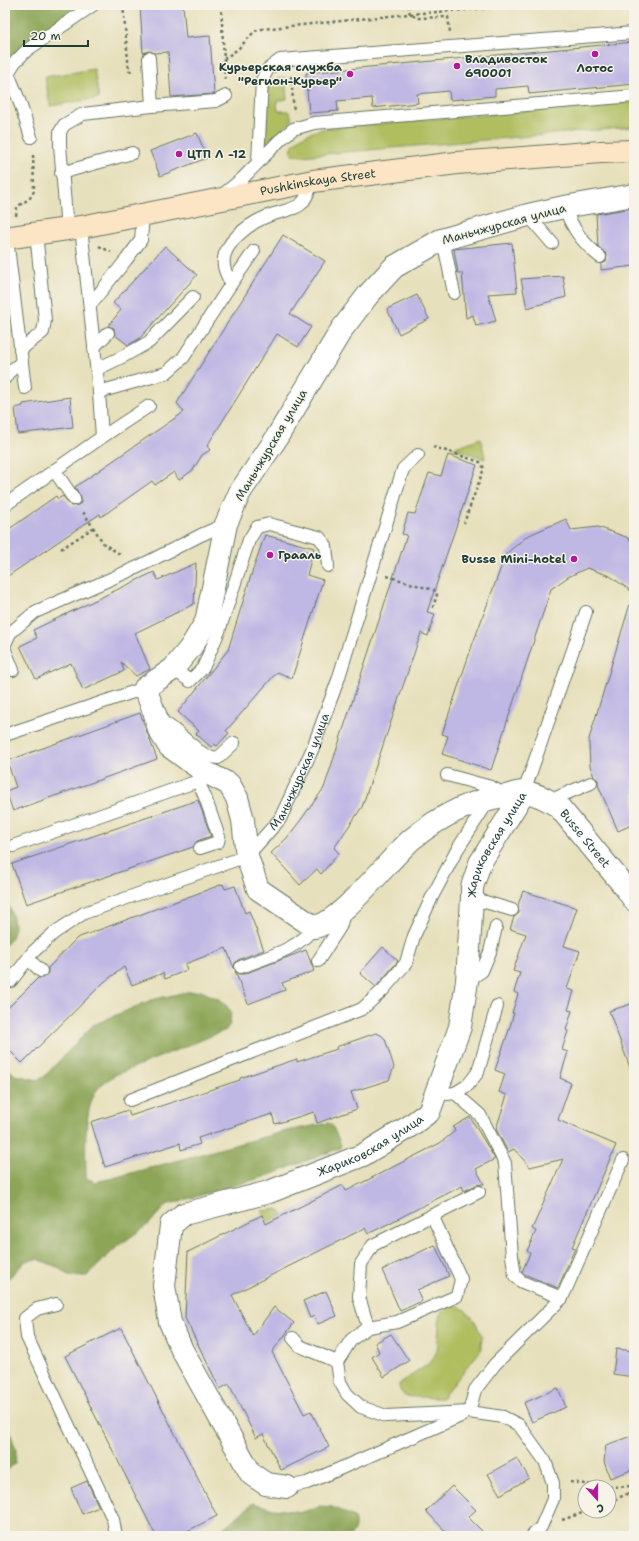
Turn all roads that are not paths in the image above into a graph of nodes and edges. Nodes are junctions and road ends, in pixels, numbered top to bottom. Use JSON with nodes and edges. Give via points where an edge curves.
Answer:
{"nodes":[{"id":1,"x":93,"y":5,"type":"edge"},
{"id":2,"x":634,"y":32,"type":"edge"},
{"id":3,"x":149,"y":58,"type":"dead end"},
{"id":4,"x":6,"y":73,"type":"edge"},
{"id":5,"x":226,"y":96,"type":"road end"},
{"id":6,"x":634,"y":96,"type":"edge"},
{"id":7,"x":152,"y":106,"type":"junction"},
{"id":8,"x":32,"y":142,"type":"road end"},
{"id":9,"x":634,"y":152,"type":"edge"},
{"id":10,"x":132,"y":153,"type":"dead end"},
{"id":11,"x":258,"y":161,"type":"junction"},
{"id":12,"x":61,"y":173,"type":"junction"},
{"id":13,"x":314,"y":181,"type":"junction"},
{"id":14,"x":634,"y":195,"type":"edge"},
{"id":15,"x":213,"y":201,"type":"junction"},
{"id":16,"x":564,"y":207,"type":"junction"},
{"id":17,"x":143,"y":215,"type":"junction"},
{"id":18,"x":528,"y":215,"type":"junction"},
{"id":19,"x":74,"y":228,"type":"junction"},
{"id":20,"x":36,"y":233,"type":"junction"},
{"id":21,"x":6,"y":238,"type":"edge"},
{"id":22,"x":441,"y":240,"type":"junction"},
{"id":23,"x":552,"y":243,"type":"dead end"},
{"id":24,"x":254,"y":251,"type":"dead end"},
{"id":25,"x":600,"y":257,"type":"dead end"},
{"id":26,"x":231,"y":284,"type":"junction"},
{"id":27,"x":454,"y":293,"type":"dead end"},
{"id":28,"x":192,"y":297,"type":"dead end"},
{"id":29,"x":90,"y":305,"type":"junction"},
{"id":30,"x":108,"y":333,"type":"dead end"},
{"id":31,"x":94,"y":347,"type":"junction"},
{"id":32,"x":21,"y":356,"type":"junction"},
{"id":33,"x":97,"y":369,"type":"junction"},
{"id":34,"x":5,"y":378,"type":"edge"},
{"id":35,"x":24,"y":388,"type":"dead end"},
{"id":36,"x":99,"y":392,"type":"junction"},
{"id":37,"x":149,"y":406,"type":"dead end"},
{"id":38,"x":102,"y":437,"type":"junction"},
{"id":39,"x":418,"y":455,"type":"road end"},
{"id":40,"x":54,"y":470,"type":"junction"},
{"id":41,"x":74,"y":499,"type":"dead end"},
{"id":42,"x":5,"y":505,"type":"edge"},
{"id":43,"x":226,"y":524,"type":"junction"},
{"id":44,"x":328,"y":566,"type":"dead end"},
{"id":45,"x":586,"y":612,"type":"dead end"},
{"id":46,"x":5,"y":644,"type":"edge"},
{"id":47,"x":5,"y":650,"type":"edge"},
{"id":48,"x":173,"y":669,"type":"junction"},
{"id":49,"x":13,"y":670,"type":"dead end"},
{"id":50,"x":145,"y":688,"type":"junction"},
{"id":51,"x":5,"y":735,"type":"edge"},
{"id":52,"x":234,"y":743,"type":"dead end"},
{"id":53,"x":200,"y":763,"type":"junction"},
{"id":54,"x":447,"y":776,"type":"dead end"},
{"id":55,"x":590,"y":783,"type":"dead end"},
{"id":56,"x":507,"y":795,"type":"junction"},
{"id":57,"x":551,"y":800,"type":"junction"},
{"id":58,"x":13,"y":846,"type":"dead end"},
{"id":59,"x":200,"y":848,"type":"dead end"},
{"id":60,"x":247,"y":856,"type":"junction"},
{"id":61,"x":631,"y":889,"type":"edge"},
{"id":62,"x":472,"y":898,"type":"junction"},
{"id":63,"x":346,"y":907,"type":"junction"},
{"id":64,"x":512,"y":910,"type":"dead end"},
{"id":65,"x":314,"y":927,"type":"junction"},
{"id":66,"x":496,"y":927,"type":"dead end"},
{"id":67,"x":28,"y":959,"type":"junction"},
{"id":68,"x":318,"y":961,"type":"dead end"},
{"id":69,"x":241,"y":967,"type":"dead end"},
{"id":70,"x":41,"y":971,"type":"dead end"},
{"id":71,"x":11,"y":981,"type":"dead end"},
{"id":72,"x":467,"y":981,"type":"junction"},
{"id":73,"x":497,"y":1006,"type":"dead end"},
{"id":74,"x":445,"y":1094,"type":"junction"},
{"id":75,"x":130,"y":1100,"type":"dead end"},
{"id":76,"x":623,"y":1160,"type":"dead end"},
{"id":77,"x":479,"y":1192,"type":"dead end"},
{"id":78,"x":432,"y":1215,"type":"junction"},
{"id":79,"x":562,"y":1298,"type":"junction"},
{"id":80,"x":56,"y":1304,"type":"dead end"},
{"id":81,"x":368,"y":1327,"type":"junction"},
{"id":82,"x":293,"y":1338,"type":"dead end"},
{"id":83,"x":337,"y":1362,"type":"junction"},
{"id":84,"x":469,"y":1412,"type":"junction"},
{"id":85,"x":287,"y":1487,"type":"joint"},
{"id":86,"x":116,"y":1536,"type":"edge"},
{"id":87,"x":532,"y":1536,"type":"edge"}],
"edges":[{"from":1,"to":4,"type":"lane","via":[[27,50]]},
{"from":2,"to":11,"type":"lane","via":[[280,60],[268,69],[262,80]]},
{"from":3,"to":7,"type":"lane"},
{"from":4,"to":8,"type":"lane","via":[[19,100]]},
{"from":5,"to":7,"type":"lane","via":[[216,101]]},
{"from":6,"to":11,"type":"lane","via":[[314,123],[293,129]]},
{"from":7,"to":12,"type":"lane","via":[[83,114],[64,125],[60,132]]},
{"from":9,"to":13,"type":"main road","name":"Pushkinskaya Street","via":[[601,152],[457,163]]},
{"from":10,"to":12,"type":"lane"},
{"from":11,"to":15,"type":"lane","via":[[242,179]]},
{"from":12,"to":19,"type":"lane"},
{"from":13,"to":15,"type":"main road","name":"Pushkinskaya Street"},
{"from":13,"to":26,"type":"lane","via":[[303,203],[260,220],[247,227],[234,240],[225,255],[224,265]]},
{"from":14,"to":16,"type":"street","name":"Маньчжурская улица"},
{"from":15,"to":17,"type":"main road","name":"Pushkinskaya Street"},
{"from":16,"to":18,"type":"street","name":"Маньчжурская улица"},
{"from":16,"to":25,"type":"lane","via":[[572,227]]},
{"from":17,"to":19,"type":"main road","name":"Pushkinskaya Street"},
{"from":17,"to":29,"type":"lane","via":[[141,240]]},
{"from":18,"to":22,"type":"street","name":"Маньчжурская улица"},
{"from":18,"to":23,"type":"lane"},
{"from":19,"to":20,"type":"main road","name":"Pushkinskaya Street"},
{"from":19,"to":29,"type":"lane"},
{"from":20,"to":21,"type":"main road","name":"Pushkinskaya Street"},
{"from":20,"to":32,"type":"lane","via":[[46,320],[43,332]]},
{"from":21,"to":32,"type":"lane"},
{"from":22,"to":27,"type":"lane"},
{"from":22,"to":43,"type":"street","name":"Маньчжурская улица","via":[[394,267],[346,323],[274,442],[240,492]]},
{"from":24,"to":26,"type":"lane"},
{"from":26,"to":36,"type":"lane","via":[[183,358],[166,374]]},
{"from":28,"to":33,"type":"lane","via":[[149,342]]},
{"from":29,"to":31,"type":"lane"},
{"from":30,"to":31,"type":"lane"},
{"from":31,"to":33,"type":"lane"},
{"from":32,"to":34,"type":"lane"},
{"from":32,"to":35,"type":"lane"},
{"from":33,"to":36,"type":"lane"},
{"from":36,"to":38,"type":"lane"},
{"from":37,"to":38,"type":"lane"},
{"from":38,"to":40,"type":"lane"},
{"from":39,"to":60,"type":"lane","name":"Маньчжурская улица","via":[[403,470],[338,680],[312,750],[280,819]]},
{"from":40,"to":41,"type":"lane"},
{"from":40,"to":42,"type":"lane"},
{"from":43,"to":46,"type":"lane","via":[[138,567],[36,612],[10,633]]},
{"from":43,"to":48,"type":"street","name":"Маньчжурская улица","via":[[206,622],[191,647]]},
{"from":44,"to":48,"type":"lane","via":[[326,546],[319,537],[269,524],[257,527],[248,540],[219,631],[203,668],[190,681]]},
{"from":45,"to":56,"type":"lane","name":"Жариковская улица"},
{"from":47,"to":49,"type":"lane"},
{"from":48,"to":50,"type":"street","name":"Маньчжурская улица"},
{"from":50,"to":51,"type":"lane"},
{"from":50,"to":53,"type":"street","via":[[159,730],[169,746]]},
{"from":52,"to":53,"type":"lane","via":[[218,758],[206,756]]},
{"from":53,"to":58,"type":"lane"},
{"from":53,"to":59,"type":"lane","via":[[205,797],[219,837],[218,842]]},
{"from":53,"to":60,"type":"street","via":[[229,784],[237,798],[243,820]]},
{"from":54,"to":56,"type":"lane","via":[[491,787]]},
{"from":55,"to":57,"type":"lane"},
{"from":56,"to":57,"type":"street","name":"Busse Street"},
{"from":56,"to":62,"type":"street","name":"Жариковская улица","via":[[480,863],[472,887]]},
{"from":56,"to":63,"type":"street","via":[[458,810],[412,839]]},
{"from":56,"to":75,"type":"lane","name":"Жариковская улица","via":[[457,850],[414,936],[406,963],[362,1009]]},
{"from":57,"to":61,"type":"street","name":"Busse Street"},
{"from":60,"to":65,"type":"street","via":[[258,890]]},
{"from":60,"to":67,"type":"lane","name":"Маньчжурская улица","via":[[84,913],[54,933]]},
{"from":62,"to":64,"type":"lane"},
{"from":62,"to":72,"type":"street","name":"Жариковская улица"},
{"from":63,"to":65,"type":"street","via":[[322,926]]},
{"from":63,"to":68,"type":"lane","via":[[340,927]]},
{"from":65,"to":69,"type":"lane","via":[[308,936],[281,952]]},
{"from":66,"to":72,"type":"lane","via":[[482,971]]},
{"from":67,"to":70,"type":"lane"},
{"from":67,"to":71,"type":"lane","name":"Маньчжурская улица"},
{"from":72,"to":74,"type":"street","name":"Жариковская улица"},
{"from":73,"to":74,"type":"lane","via":[[478,1072],[468,1085]]},
{"from":74,"to":79,"type":"lane","via":[[480,1115],[505,1162],[515,1276],[522,1282]]},
{"from":74,"to":85,"type":"street","name":"Жариковская улица","via":[[429,1112],[363,1155],[269,1192],[184,1214],[171,1225],[164,1286],[170,1322],[182,1350],[250,1474],[266,1484]]},
{"from":76,"to":79,"type":"lane"},
{"from":77,"to":78,"type":"lane"},
{"from":78,"to":81,"type":"lane","via":[[373,1245],[361,1264],[359,1297]]},
{"from":78,"to":81,"type":"lane","via":[[461,1279],[457,1296],[397,1322]]},
{"from":79,"to":84,"type":"lane","via":[[495,1364],[475,1390]]},
{"from":80,"to":86,"type":"lane","via":[[37,1309],[25,1318],[27,1337],[113,1519]]},
{"from":81,"to":83,"type":"lane","via":[[351,1340]]},
{"from":82,"to":83,"type":"lane","via":[[300,1346]]},
{"from":83,"to":84,"type":"lane","via":[[340,1382],[347,1394],[361,1407],[374,1412],[386,1416]]},
{"from":84,"to":85,"type":"lane","via":[[307,1483]]},
{"from":84,"to":87,"type":"lane","via":[[503,1417],[519,1425],[545,1461],[553,1482],[554,1500],[541,1527]]}]}
